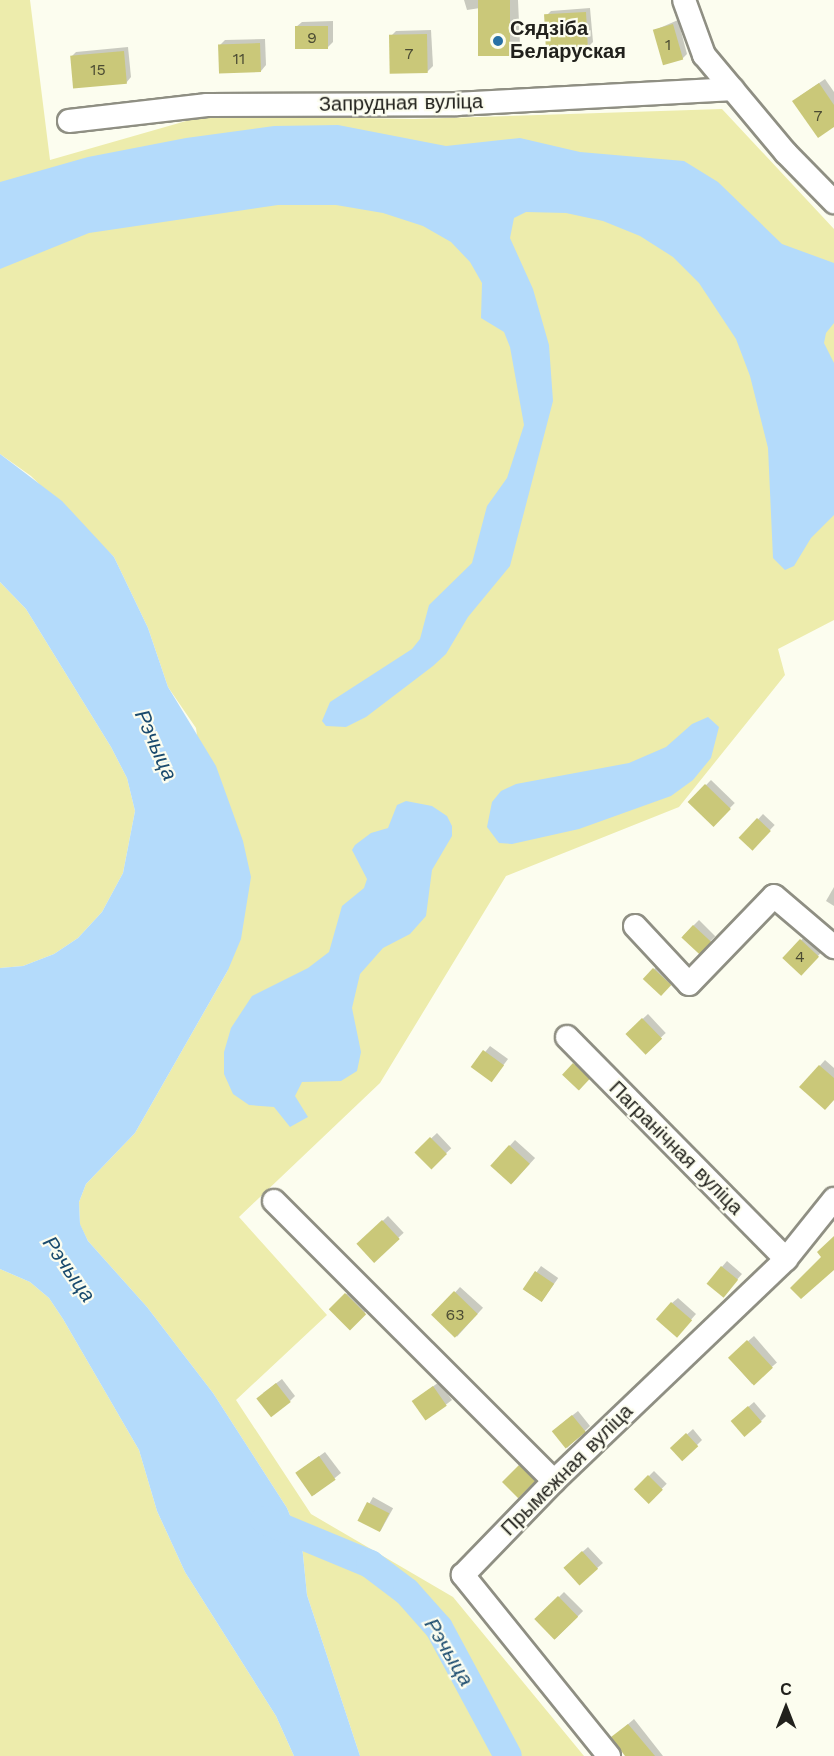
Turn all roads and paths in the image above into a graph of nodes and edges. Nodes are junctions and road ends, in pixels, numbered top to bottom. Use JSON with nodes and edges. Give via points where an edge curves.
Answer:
{"nodes":[{"id":1,"x":684,"y":0,"type":"edge"},
{"id":2,"x":733,"y":89,"type":"junction"},
{"id":3,"x":69,"y":121,"type":"dead end"},
{"id":4,"x":834,"y":202,"type":"edge"},
{"id":5,"x":635,"y":926,"type":"dead end"},
{"id":6,"x":834,"y":947,"type":"edge"},
{"id":7,"x":567,"y":1037,"type":"dead end"},
{"id":8,"x":834,"y":1199,"type":"edge"},
{"id":9,"x":274,"y":1201,"type":"dead end"},
{"id":10,"x":786,"y":1259,"type":"junction"},
{"id":11,"x":554,"y":1481,"type":"junction"},
{"id":12,"x":609,"y":1756,"type":"edge"}],
"edges":[{"from":1,"to":2,"type":"street","via":[[704,55]]},
{"from":2,"to":3,"type":"street","name":"Запрудная вуліца","via":[[457,104],[207,105]]},
{"from":2,"to":4,"type":"street"},
{"from":5,"to":6,"type":"street","via":[[689,984],[774,896]]},
{"from":7,"to":10,"type":"street","name":"Пагранічная вуліца"},
{"from":8,"to":10,"type":"street","name":"Прымежная вуліца"},
{"from":9,"to":11,"type":"street"},
{"from":10,"to":11,"type":"street","name":"Прымежная вуліца"},
{"from":11,"to":12,"type":"street","name":"Прымежная вуліца","via":[[463,1575]]}]}
